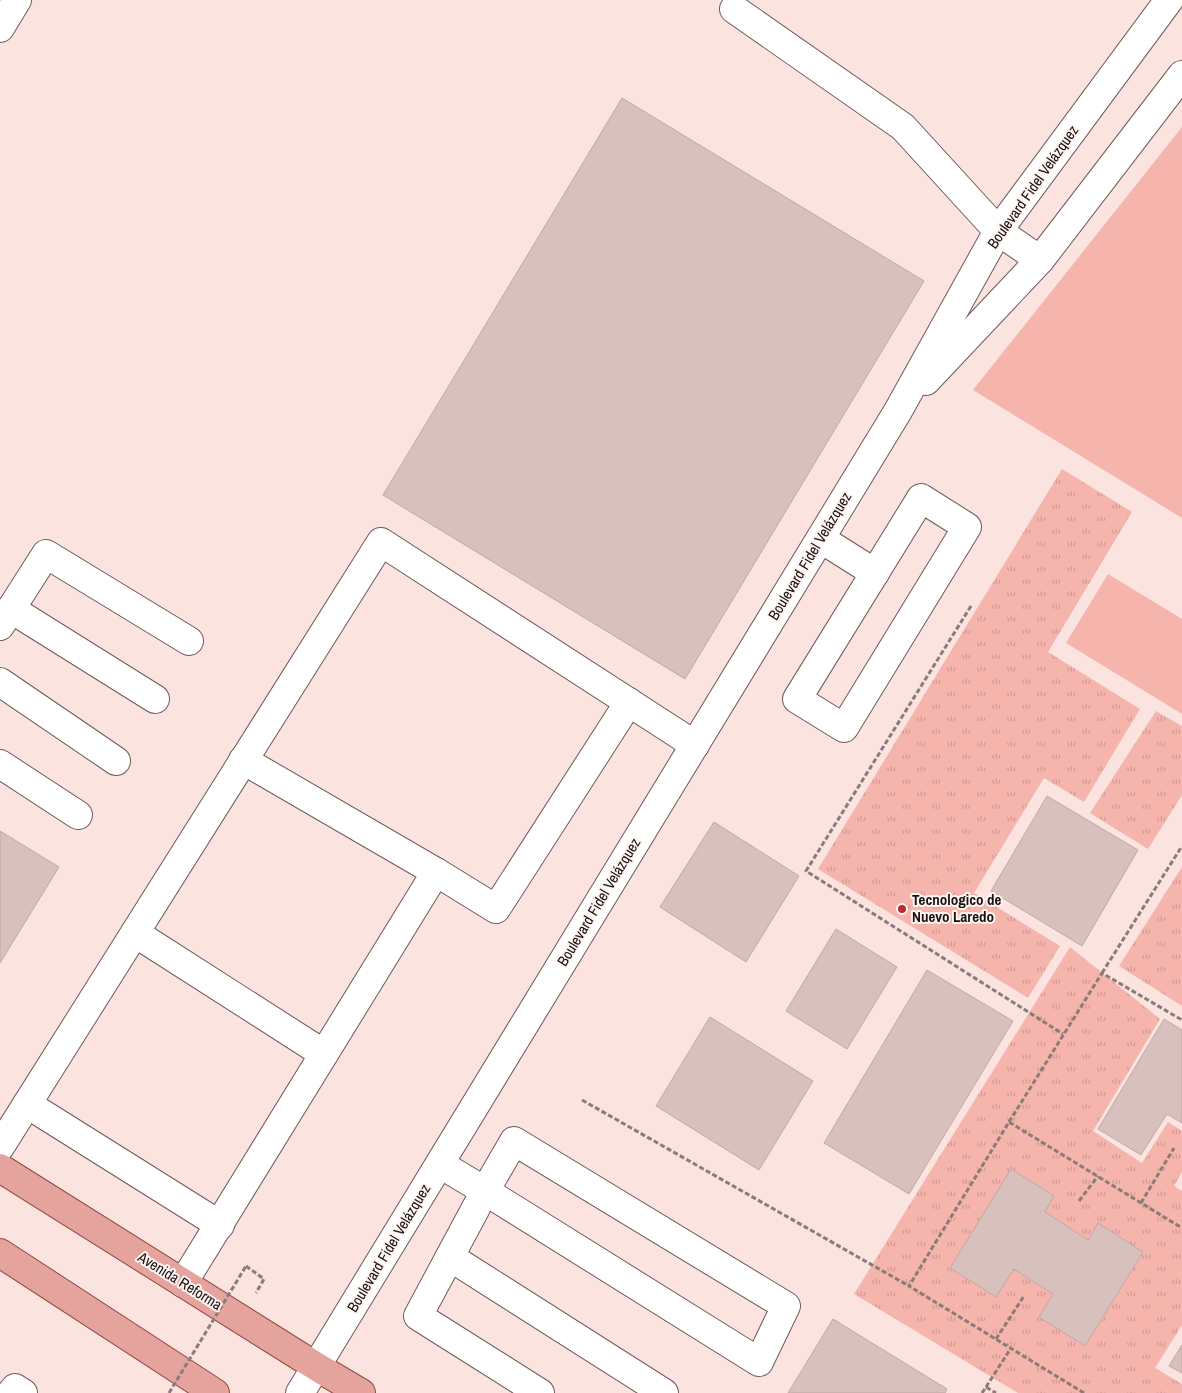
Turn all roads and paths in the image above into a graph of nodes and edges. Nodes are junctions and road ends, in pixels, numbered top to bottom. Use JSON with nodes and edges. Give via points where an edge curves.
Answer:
{"nodes":[{"id":1,"x":17,"y":0,"type":"edge"},
{"id":2,"x":1169,"y":0,"type":"edge"},
{"id":3,"x":734,"y":9,"type":"dead end"},
{"id":4,"x":0,"y":28,"type":"edge"},
{"id":5,"x":1182,"y":75,"type":"edge"},
{"id":6,"x":998,"y":231,"type":"junction"},
{"id":7,"x":1040,"y":260,"type":"junction"},
{"id":8,"x":898,"y":411,"type":"junction"},
{"id":9,"x":821,"y":539,"type":"junction"},
{"id":10,"x":875,"y":572,"type":"junction"},
{"id":11,"x":971,"y":606,"type":"dead end"},
{"id":12,"x":6,"y":617,"type":"edge"},
{"id":13,"x":189,"y":640,"type":"dead end"},
{"id":14,"x":0,"y":682,"type":"edge"},
{"id":15,"x":155,"y":699,"type":"dead end"},
{"id":16,"x":629,"y":702,"type":"junction"},
{"id":17,"x":695,"y":745,"type":"junction"},
{"id":18,"x":244,"y":760,"type":"junction"},
{"id":19,"x":116,"y":761,"type":"dead end"},
{"id":20,"x":0,"y":764,"type":"edge"},
{"id":21,"x":78,"y":816,"type":"dead end"},
{"id":22,"x":1182,"y":846,"type":"edge"},
{"id":23,"x":436,"y":872,"type":"junction"},
{"id":24,"x":135,"y":933,"type":"junction"},
{"id":25,"x":1102,"y":973,"type":"junction"},
{"id":26,"x":1182,"y":1020,"type":"edge"},
{"id":27,"x":1063,"y":1034,"type":"junction"},
{"id":28,"x":324,"y":1054,"type":"junction"},
{"id":29,"x":582,"y":1100,"type":"dead end"},
{"id":30,"x":27,"y":1104,"type":"junction"},
{"id":31,"x":1009,"y":1122,"type":"junction"},
{"id":32,"x":0,"y":1147,"type":"edge"},
{"id":33,"x":1174,"y":1148,"type":"dead end"},
{"id":34,"x":440,"y":1164,"type":"junction"},
{"id":35,"x":0,"y":1168,"type":"edge"},
{"id":36,"x":1098,"y":1176,"type":"junction"},
{"id":37,"x":484,"y":1191,"type":"junction"},
{"id":38,"x":1079,"y":1201,"type":"dead end"},
{"id":39,"x":1141,"y":1203,"type":"junction"},
{"id":40,"x":220,"y":1225,"type":"junction"},
{"id":41,"x":1182,"y":1228,"type":"edge"},
{"id":42,"x":0,"y":1253,"type":"edge"},
{"id":43,"x":450,"y":1257,"type":"junction"},
{"id":44,"x":183,"y":1282,"type":"junction"},
{"id":45,"x":909,"y":1286,"type":"junction"},
{"id":46,"x":256,"y":1293,"type":"dead end"},
{"id":47,"x":1024,"y":1296,"type":"dead end"},
{"id":48,"x":996,"y":1339,"type":"junction"},
{"id":49,"x":1011,"y":1348,"type":"junction"},
{"id":50,"x":316,"y":1367,"type":"junction"},
{"id":51,"x":986,"y":1387,"type":"junction"},
{"id":52,"x":11,"y":1393,"type":"edge"},
{"id":53,"x":23,"y":1393,"type":"edge"},
{"id":54,"x":169,"y":1393,"type":"edge"},
{"id":55,"x":215,"y":1393,"type":"edge"},
{"id":56,"x":300,"y":1393,"type":"edge"},
{"id":57,"x":361,"y":1393,"type":"edge"},
{"id":58,"x":540,"y":1393,"type":"edge"},
{"id":59,"x":664,"y":1393,"type":"edge"},
{"id":60,"x":982,"y":1393,"type":"edge"},
{"id":61,"x":996,"y":1393,"type":"edge"},
{"id":62,"x":1084,"y":1393,"type":"edge"}],
"edges":[{"from":1,"to":4,"type":"street"},
{"from":2,"to":6,"type":"street","name":"Boulevard Fidel Velázquez"},
{"from":3,"to":6,"type":"street","via":[[903,127]]},
{"from":5,"to":7,"type":"street","name":"Boulevard Fidel Velázquez"},
{"from":6,"to":7,"type":"street"},
{"from":6,"to":8,"type":"street","name":"Boulevard Fidel Velázquez"},
{"from":7,"to":8,"type":"street","name":"Boulevard Fidel Velázquez"},
{"from":8,"to":9,"type":"street","name":"Boulevard Fidel Velázquez"},
{"from":9,"to":10,"type":"street"},
{"from":9,"to":17,"type":"street","name":"Boulevard Fidel Velázquez"},
{"from":10,"to":10,"type":"street","via":[[921,498],[967,527],[844,728],[797,699]]},
{"from":11,"to":27,"type":"path","via":[[806,871]]},
{"from":12,"to":13,"type":"street","via":[[46,554]]},
{"from":12,"to":15,"type":"street"},
{"from":14,"to":19,"type":"street"},
{"from":16,"to":17,"type":"street"},
{"from":16,"to":18,"type":"street","via":[[381,542]]},
{"from":16,"to":23,"type":"street","via":[[496,909]]},
{"from":17,"to":34,"type":"street","name":"Boulevard Fidel Velázquez"},
{"from":18,"to":23,"type":"street"},
{"from":18,"to":24,"type":"street"},
{"from":20,"to":21,"type":"street"},
{"from":22,"to":25,"type":"path"},
{"from":23,"to":28,"type":"street"},
{"from":24,"to":28,"type":"street"},
{"from":24,"to":30,"type":"street"},
{"from":25,"to":26,"type":"path"},
{"from":25,"to":27,"type":"path"},
{"from":27,"to":31,"type":"path"},
{"from":28,"to":40,"type":"street"},
{"from":29,"to":45,"type":"path"},
{"from":30,"to":32,"type":"street"},
{"from":30,"to":40,"type":"street"},
{"from":31,"to":36,"type":"path"},
{"from":31,"to":45,"type":"path"},
{"from":33,"to":39,"type":"path"},
{"from":34,"to":37,"type":"street"},
{"from":34,"to":50,"type":"street","name":"Boulevard Fidel Velázquez"},
{"from":35,"to":44,"type":"main road","name":"Avenida Reforma"},
{"from":36,"to":38,"type":"path"},
{"from":36,"to":39,"type":"path"},
{"from":37,"to":37,"type":"street","via":[[514,1141],[786,1306],[759,1362]]},
{"from":37,"to":43,"type":"street"},
{"from":39,"to":41,"type":"path"},
{"from":40,"to":44,"type":"street"},
{"from":42,"to":55,"type":"main road"},
{"from":43,"to":58,"type":"street","via":[[418,1316]]},
{"from":43,"to":59,"type":"street"},
{"from":44,"to":50,"type":"main road","name":"Avenida Reforma"},
{"from":45,"to":48,"type":"path"},
{"from":46,"to":54,"type":"path","bridge":true,"via":[[264,1279],[246,1266]]},
{"from":47,"to":48,"type":"path"},
{"from":48,"to":49,"type":"path"},
{"from":49,"to":51,"type":"path"},
{"from":49,"to":62,"type":"path"},
{"from":50,"to":56,"type":"street","name":"Boulevard Fidel Velázquez"},
{"from":50,"to":57,"type":"main road","name":"Avenida Reforma"},
{"from":51,"to":60,"type":"path"},
{"from":51,"to":61,"type":"path"},
{"from":52,"to":53,"type":"street","via":[[15,1388]]}]}
